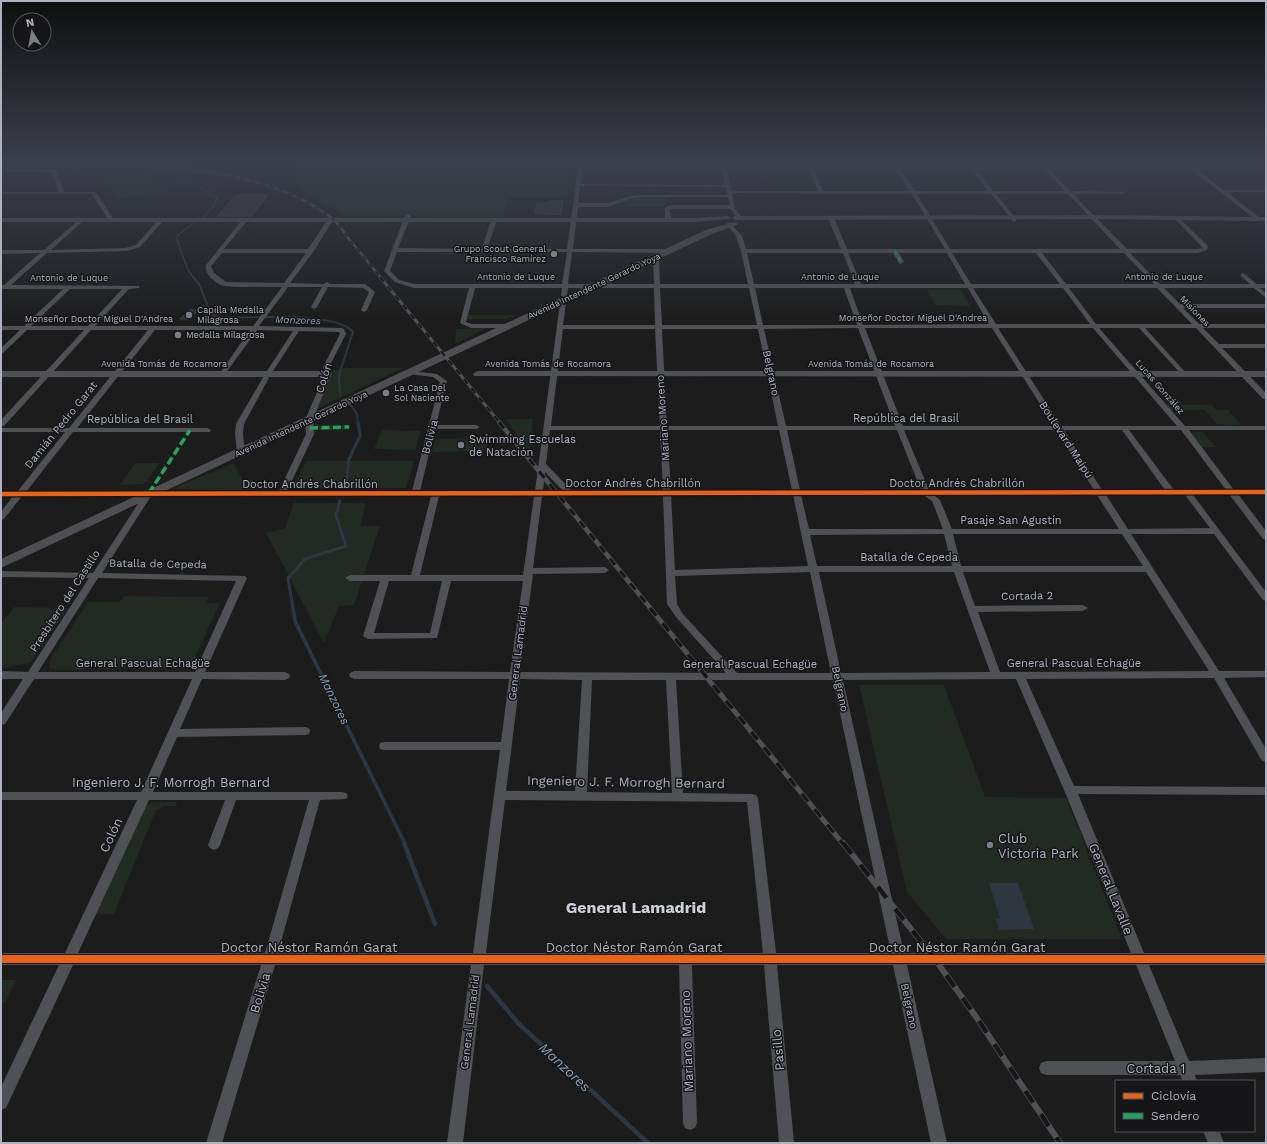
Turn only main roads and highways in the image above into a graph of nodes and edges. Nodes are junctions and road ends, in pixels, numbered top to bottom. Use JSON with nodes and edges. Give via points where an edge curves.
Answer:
{"nodes":[{"id":1,"x":1262,"y":219,"type":"edge"},
{"id":2,"x":1,"y":220,"type":"edge"},
{"id":3,"x":731,"y":221,"type":"junction"},
{"id":4,"x":1266,"y":225,"type":"edge"},
{"id":5,"x":1,"y":564,"type":"edge"}],
"edges":[{"from":1,"to":3,"type":"main road"},
{"from":1,"to":4,"type":"main road"},
{"from":2,"to":3,"type":"main road","via":[[407,218]]},
{"from":3,"to":5,"type":"main road","name":"Avenida Intendente Gerardo Yoya"}]}
